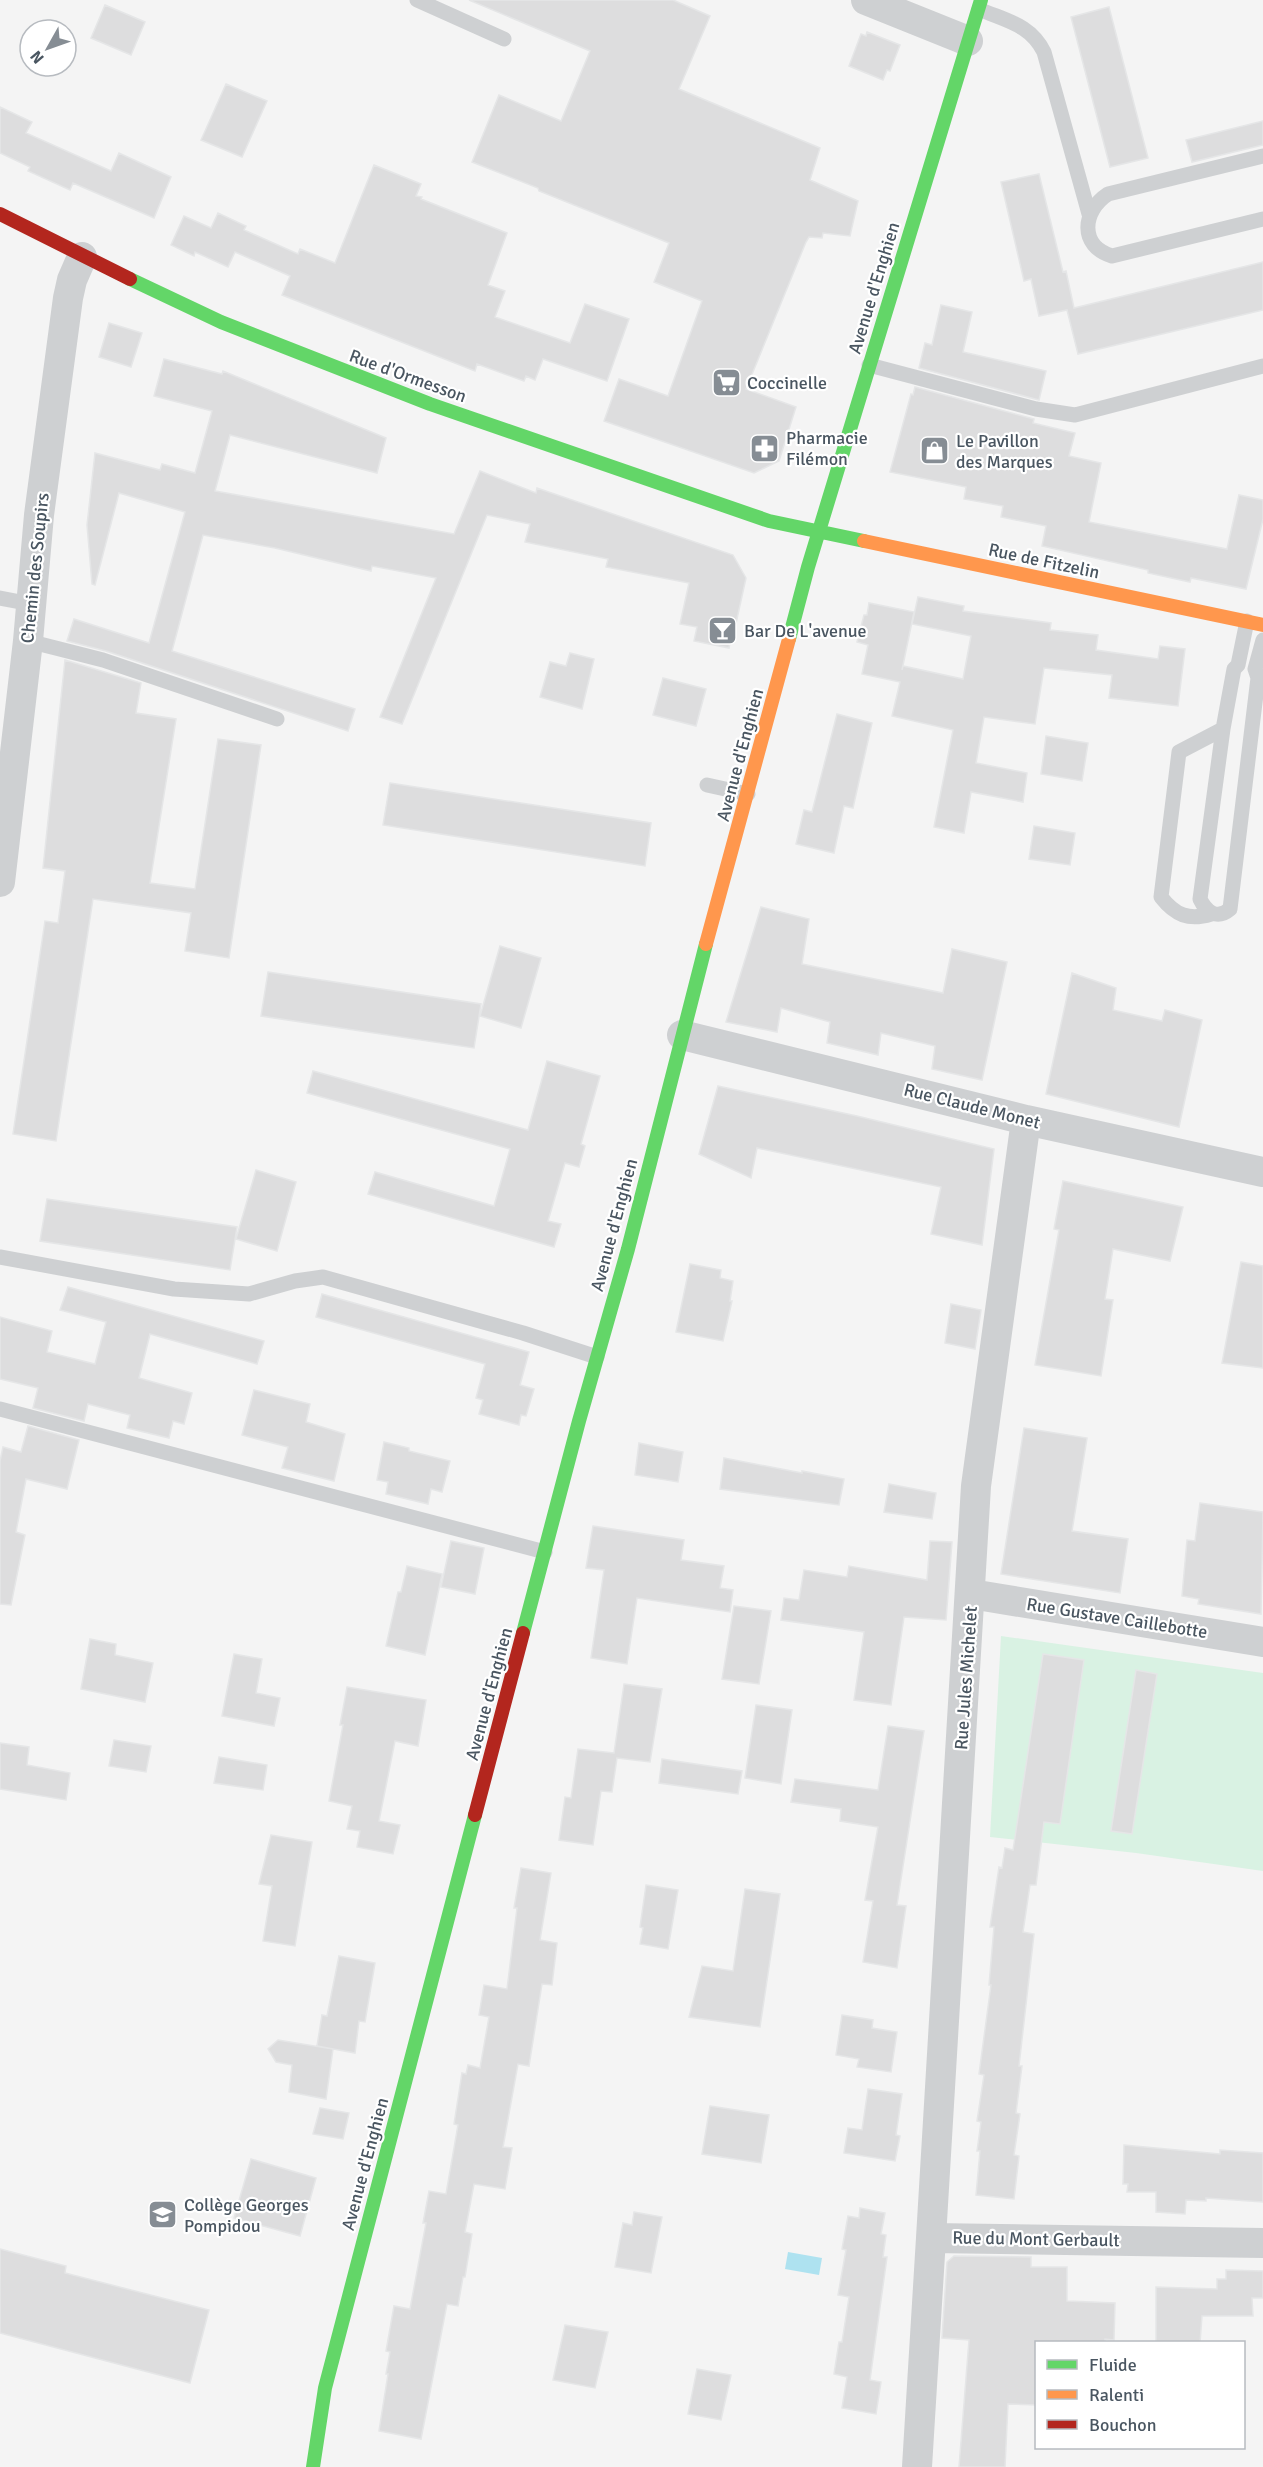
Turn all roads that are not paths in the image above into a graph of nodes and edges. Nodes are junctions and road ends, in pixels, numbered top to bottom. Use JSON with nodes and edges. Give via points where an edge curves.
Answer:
{"nodes":[{"id":1,"x":417,"y":0,"type":"edge"},
{"id":2,"x":866,"y":0,"type":"edge"},
{"id":3,"x":980,"y":4,"type":"edge"},
{"id":4,"x":504,"y":39,"type":"dead end"},
{"id":5,"x":968,"y":41,"type":"junction"},
{"id":6,"x":1263,"y":156,"type":"edge"},
{"id":7,"x":0,"y":214,"type":"edge"},
{"id":8,"x":1089,"y":214,"type":"junction"},
{"id":9,"x":1263,"y":219,"type":"edge"},
{"id":10,"x":82,"y":257,"type":"junction"},
{"id":11,"x":869,"y":365,"type":"junction"},
{"id":12,"x":1263,"y":366,"type":"edge"},
{"id":13,"x":819,"y":531,"type":"junction"},
{"id":14,"x":0,"y":598,"type":"edge"},
{"id":15,"x":31,"y":604,"type":"junction"},
{"id":16,"x":1263,"y":608,"type":"edge"},
{"id":17,"x":1256,"y":623,"type":"edge"},
{"id":18,"x":1263,"y":640,"type":"edge"},
{"id":19,"x":28,"y":641,"type":"junction"},
{"id":20,"x":1238,"y":665,"type":"junction"},
{"id":21,"x":1256,"y":669,"type":"junction"},
{"id":22,"x":277,"y":719,"type":"dead end"},
{"id":23,"x":1223,"y":729,"type":"junction"},
{"id":24,"x":707,"y":785,"type":"dead end"},
{"id":25,"x":748,"y":794,"type":"junction"},
{"id":26,"x":0,"y":882,"type":"edge"},
{"id":27,"x":1211,"y":914,"type":"junction"},
{"id":28,"x":682,"y":1035,"type":"junction"},
{"id":29,"x":1026,"y":1120,"type":"junction"},
{"id":30,"x":1263,"y":1172,"type":"edge"},
{"id":31,"x":0,"y":1257,"type":"edge"},
{"id":32,"x":597,"y":1357,"type":"junction"},
{"id":33,"x":0,"y":1409,"type":"edge"},
{"id":34,"x":545,"y":1552,"type":"junction"},
{"id":35,"x":971,"y":1594,"type":"junction"},
{"id":36,"x":1263,"y":1642,"type":"edge"},
{"id":37,"x":931,"y":2238,"type":"junction"},
{"id":38,"x":1263,"y":2243,"type":"edge"},
{"id":39,"x":313,"y":2467,"type":"edge"},
{"id":40,"x":917,"y":2467,"type":"edge"}],
"edges":[{"from":1,"to":4,"type":"lane"},
{"from":2,"to":5,"type":"street"},
{"from":3,"to":5,"type":"main road","name":"Avenue d'Enghien"},
{"from":3,"to":8,"type":"lane","via":[[1028,30],[1038,40]]},
{"from":5,"to":11,"type":"main road","name":"Avenue d'Enghien"},
{"from":6,"to":8,"type":"lane","via":[[1108,194]]},
{"from":7,"to":10,"type":"main road","name":"Rue d'Ormesson"},
{"from":8,"to":9,"type":"lane","via":[[1087,226],[1094,244],[1102,253],[1112,256]]},
{"from":10,"to":13,"type":"main road","name":"Rue d'Ormesson","via":[[221,322],[430,404],[769,521]]},
{"from":10,"to":15,"type":"street","name":"Chemin des Soupirs","via":[[68,298]]},
{"from":11,"to":12,"type":"lane","via":[[1036,409],[1075,415]]},
{"from":11,"to":13,"type":"main road","name":"Avenue d'Enghien"},
{"from":13,"to":17,"type":"main road","name":"Rue de Fitzelin"},
{"from":13,"to":25,"type":"main road","name":"Avenue d'Enghien"},
{"from":14,"to":15,"type":"lane"},
{"from":15,"to":19,"type":"street","name":"Chemin des Soupirs"},
{"from":16,"to":17,"type":"lane"},
{"from":17,"to":20,"type":"lane"},
{"from":18,"to":21,"type":"lane"},
{"from":19,"to":22,"type":"lane","via":[[103,660]]},
{"from":19,"to":26,"type":"street","name":"Chemin des Soupirs"},
{"from":20,"to":21,"type":"lane"},
{"from":20,"to":23,"type":"lane"},
{"from":21,"to":27,"type":"lane","via":[[1230,909],[1220,915]]},
{"from":23,"to":27,"type":"lane","via":[[1200,900]]},
{"from":23,"to":27,"type":"lane","via":[[1179,752],[1161,897],[1171,910],[1194,918]]},
{"from":24,"to":25,"type":"lane"},
{"from":25,"to":28,"type":"main road","name":"Avenue d'Enghien"},
{"from":28,"to":29,"type":"street","name":"Rue Claude Monet"},
{"from":28,"to":32,"type":"main road","name":"Avenue d'Enghien"},
{"from":29,"to":30,"type":"street","name":"Rue Claude Monet"},
{"from":29,"to":35,"type":"street","name":"Rue Jules Michelet","via":[[976,1486]]},
{"from":31,"to":32,"type":"lane","via":[[174,1289],[249,1294],[323,1277]]},
{"from":32,"to":34,"type":"main road","name":"Avenue d'Enghien"},
{"from":33,"to":34,"type":"lane"},
{"from":34,"to":39,"type":"main road","name":"Avenue d'Enghien","via":[[325,2388]]},
{"from":35,"to":36,"type":"street","name":"Rue Gustave Caillebotte"},
{"from":35,"to":37,"type":"street","name":"Rue Jules Michelet"},
{"from":37,"to":38,"type":"street","name":"Rue du Mont Gerbault"},
{"from":37,"to":40,"type":"street","name":"Rue du Mont Gerbault"}]}
